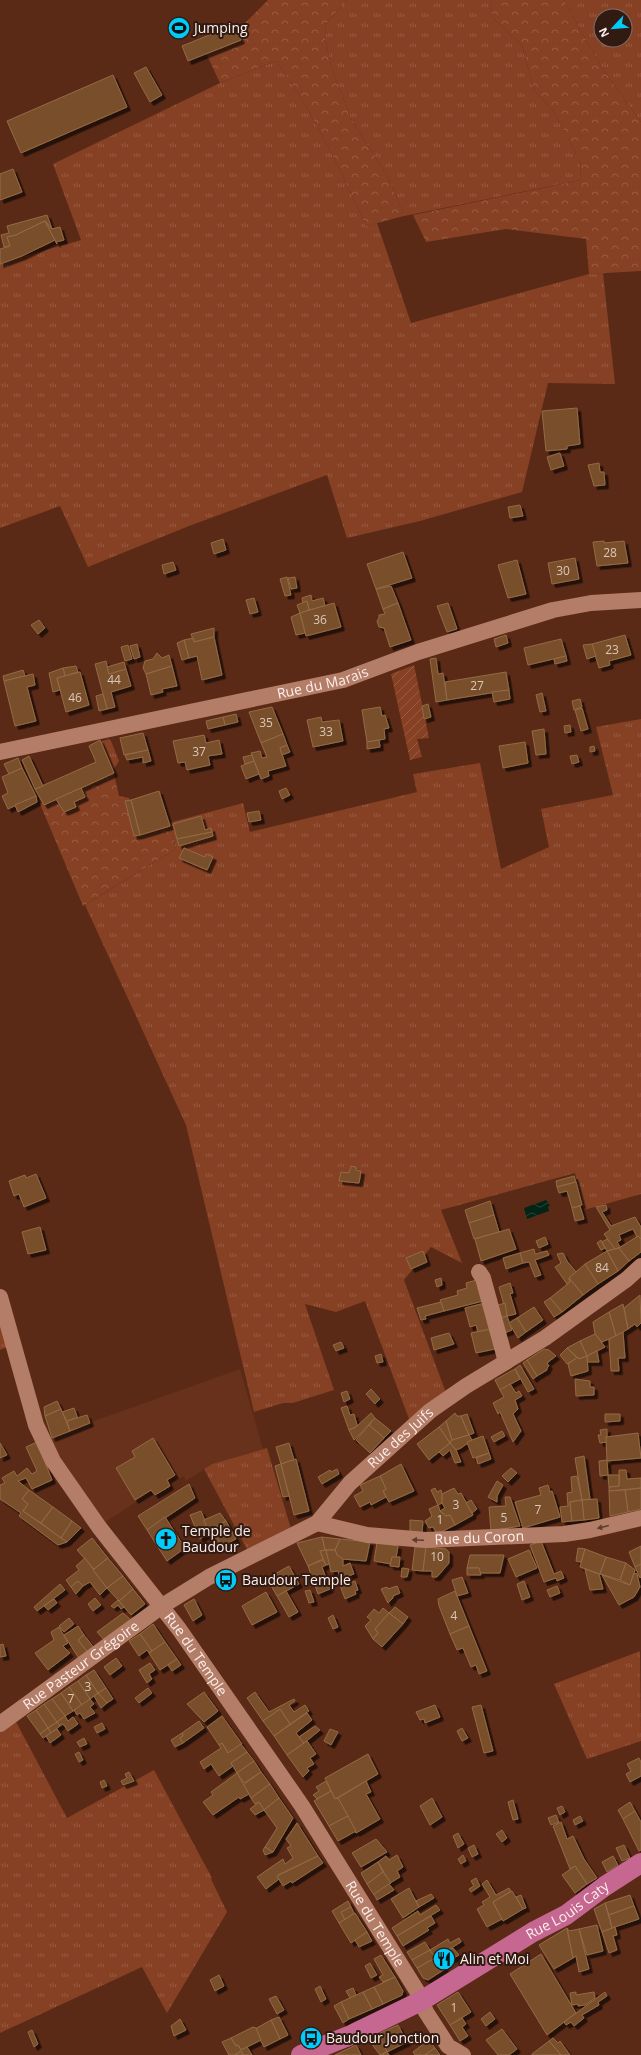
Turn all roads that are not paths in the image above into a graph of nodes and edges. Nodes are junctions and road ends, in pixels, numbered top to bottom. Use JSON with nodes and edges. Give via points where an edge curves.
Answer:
{"nodes":[{"id":1,"x":641,"y":600,"type":"edge"},
{"id":2,"x":0,"y":752,"type":"edge"},
{"id":3,"x":641,"y":1266,"type":"edge"},
{"id":4,"x":479,"y":1272,"type":"dead end"},
{"id":5,"x":0,"y":1297,"type":"edge"},
{"id":6,"x":506,"y":1362,"type":"junction"},
{"id":7,"x":641,"y":1518,"type":"edge"},
{"id":8,"x":317,"y":1523,"type":"junction"},
{"id":9,"x":162,"y":1606,"type":"junction"},
{"id":10,"x":0,"y":1724,"type":"edge"},
{"id":11,"x":641,"y":1863,"type":"edge"},
{"id":12,"x":421,"y":2001,"type":"junction"},
{"id":13,"x":451,"y":2050,"type":"edge"},
{"id":14,"x":302,"y":2055,"type":"edge"},
{"id":15,"x":463,"y":2055,"type":"edge"}],
"edges":[{"from":1,"to":2,"type":"street","name":"Rue du Marais","via":[[591,603],[553,610],[418,652],[343,680]]},
{"from":3,"to":6,"type":"street","name":"Rue des Juifs","via":[[545,1338]]},
{"from":4,"to":6,"type":"street","via":[[483,1278]]},
{"from":5,"to":9,"type":"street","name":"Rue du Temple","via":[[36,1425],[53,1461],[99,1527]]},
{"from":6,"to":8,"type":"street","name":"Rue des Juifs","via":[[430,1411],[350,1483]]},
{"from":7,"to":8,"type":"street","name":"Rue du Coron","one_way":true,"via":[[564,1534],[442,1540],[367,1535]]},
{"from":8,"to":9,"type":"street","name":"Rue des Juifs","via":[[209,1577]]},
{"from":9,"to":10,"type":"street","name":"Rue Pasteur Grégoire"},
{"from":9,"to":12,"type":"street","name":"Rue du Temple","via":[[302,1806]]},
{"from":11,"to":12,"type":"main road","name":"Rue Louis Caty","via":[[561,1918],[533,1932]]},
{"from":12,"to":13,"type":"street","name":"Rue du Temple"},
{"from":12,"to":14,"type":"main road","name":"Rue Louis Caty","via":[[351,2035]]},
{"from":13,"to":15,"type":"street"}]}
